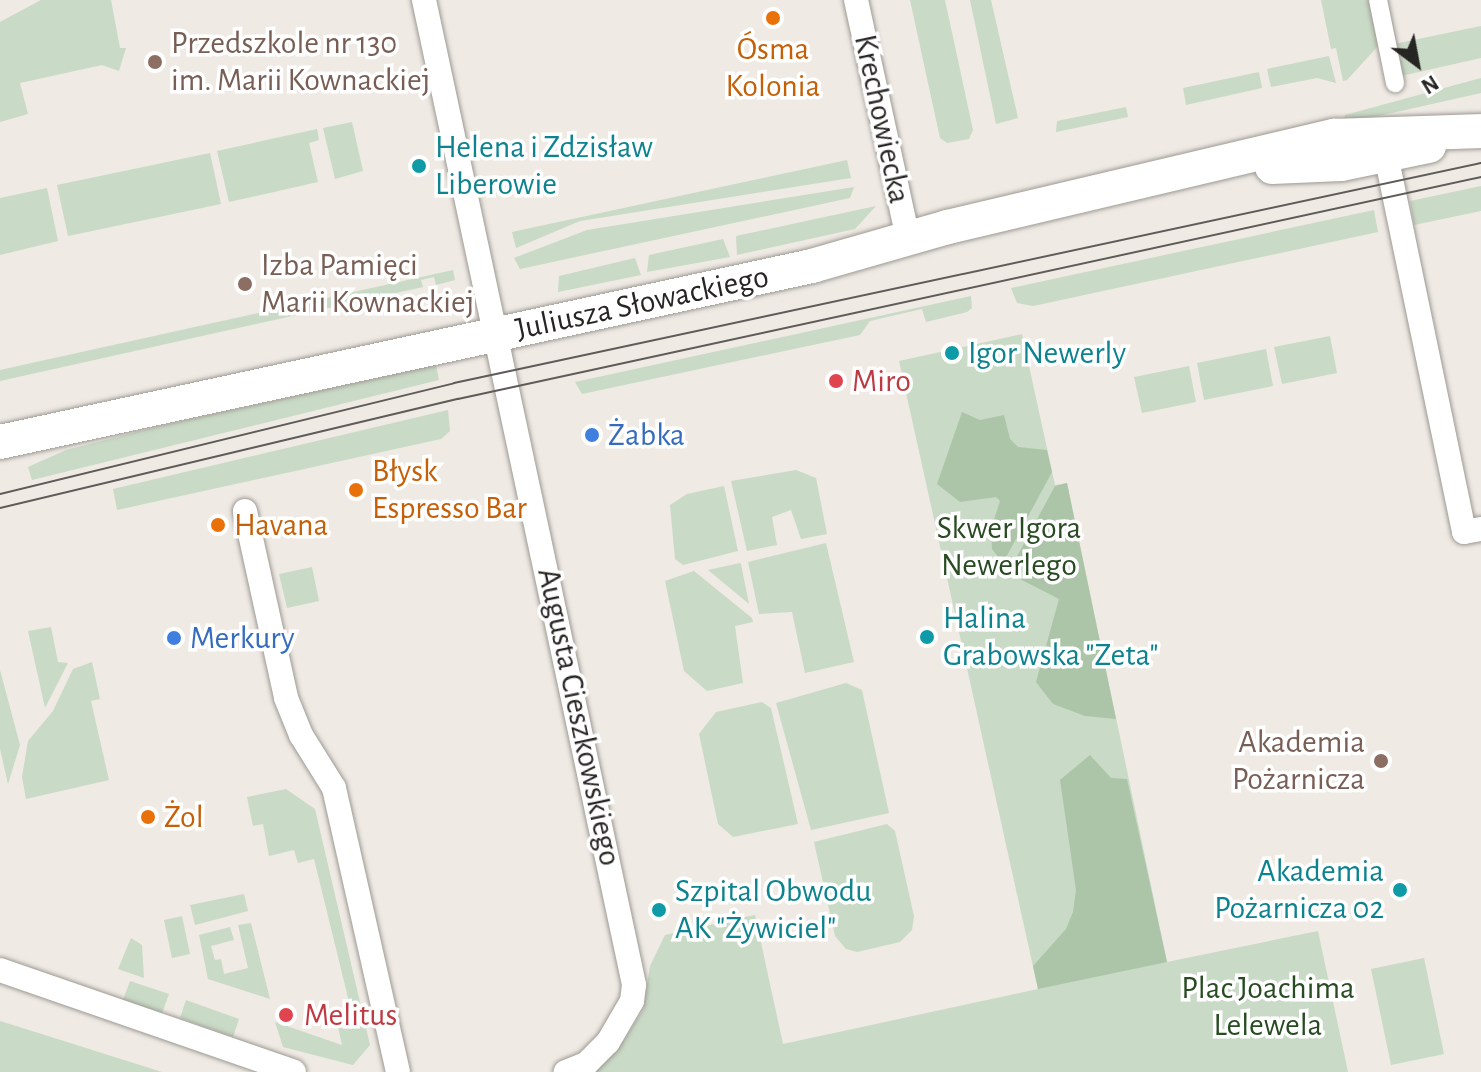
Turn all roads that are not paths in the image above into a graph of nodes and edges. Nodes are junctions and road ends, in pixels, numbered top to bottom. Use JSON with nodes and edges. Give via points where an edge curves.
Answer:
{"nodes":[{"id":1,"x":427,"y":0,"type":"edge"},
{"id":2,"x":856,"y":0,"type":"edge"},
{"id":3,"x":1378,"y":0,"type":"edge"},
{"id":4,"x":1395,"y":83,"type":"dead end"},
{"id":5,"x":1481,"y":133,"type":"edge"},
{"id":6,"x":1386,"y":155,"type":"junction"},
{"id":7,"x":1188,"y":174,"type":"junction"},
{"id":8,"x":908,"y":238,"type":"junction"},
{"id":9,"x":496,"y":335,"type":"junction"},
{"id":10,"x":0,"y":442,"type":"edge"},
{"id":11,"x":245,"y":511,"type":"dead end"},
{"id":12,"x":1472,"y":530,"type":"edge"},
{"id":13,"x":0,"y":970,"type":"edge"},
{"id":14,"x":294,"y":1072,"type":"edge"},
{"id":15,"x":398,"y":1072,"type":"edge"},
{"id":16,"x":566,"y":1072,"type":"edge"}],
"edges":[{"from":1,"to":9,"type":"street","name":"Augusta Cieszkowskiego"},
{"from":2,"to":8,"type":"street","name":"Krechowiecka"},
{"from":3,"to":4,"type":"street"},
{"from":5,"to":6,"type":"main road","name":"Juliusza Słowackiego"},
{"from":5,"to":7,"type":"main road","name":"Juliusza Słowackiego","via":[[1334,136]]},
{"from":6,"to":7,"type":"main road","name":"Juliusza Słowackiego","via":[[1341,164]]},
{"from":6,"to":12,"type":"street"},
{"from":7,"to":8,"type":"main road","name":"Juliusza Słowackiego"},
{"from":8,"to":9,"type":"main road","name":"Juliusza Słowackiego","via":[[812,266]]},
{"from":9,"to":10,"type":"main road","name":"Juliusza Słowackiego"},
{"from":9,"to":16,"type":"street","name":"Augusta Cieszkowskiego","via":[[634,985],[624,1018],[586,1064]]},
{"from":11,"to":15,"type":"street","via":[[286,698],[301,735],[334,788]]},
{"from":13,"to":14,"type":"street"}]}
